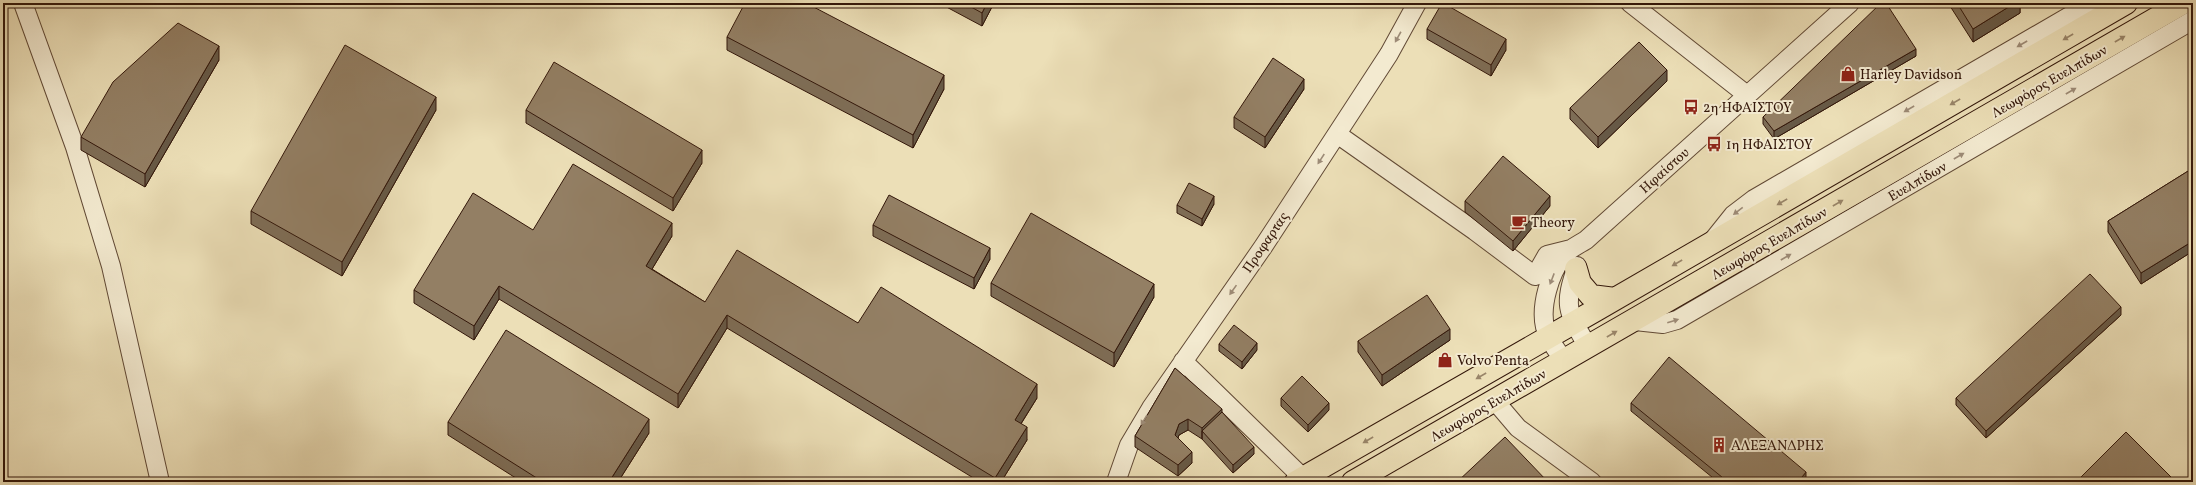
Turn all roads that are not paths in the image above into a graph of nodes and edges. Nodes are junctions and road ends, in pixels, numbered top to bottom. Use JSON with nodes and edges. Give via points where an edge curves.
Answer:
{"nodes":[{"id":1,"x":23,"y":3,"type":"edge"},
{"id":2,"x":1417,"y":3,"type":"edge"},
{"id":3,"x":1630,"y":3,"type":"edge"},
{"id":4,"x":1850,"y":3,"type":"edge"},
{"id":5,"x":2126,"y":3,"type":"edge"},
{"id":6,"x":2183,"y":3,"type":"edge"},
{"id":7,"x":2097,"y":7,"type":"edge"},
{"id":8,"x":2193,"y":20,"type":"edge"},
{"id":9,"x":1747,"y":95,"type":"junction"},
{"id":10,"x":1337,"y":134,"type":"junction"},
{"id":11,"x":1577,"y":253,"type":"junction"},
{"id":12,"x":1615,"y":299,"type":"junction"},
{"id":13,"x":1635,"y":321,"type":"junction"},
{"id":14,"x":1574,"y":323,"type":"junction"},
{"id":15,"x":1548,"y":337,"type":"junction"},
{"id":16,"x":1588,"y":347,"type":"junction"},
{"id":17,"x":1184,"y":361,"type":"junction"},
{"id":18,"x":1564,"y":361,"type":"junction"},
{"id":19,"x":1495,"y":401,"type":"junction"},
{"id":20,"x":1299,"y":480,"type":"edge"},
{"id":21,"x":160,"y":482,"type":"edge"},
{"id":22,"x":1116,"y":482,"type":"edge"},
{"id":23,"x":1353,"y":482,"type":"edge"},
{"id":24,"x":1592,"y":482,"type":"edge"}],
"edges":[{"from":1,"to":21,"type":"street","via":[[75,147],[111,266]]},
{"from":2,"to":10,"type":"street","name":"Προφαρτας","one_way":true,"via":[[1389,54]]},
{"from":3,"to":9,"type":"street"},
{"from":4,"to":9,"type":"street","name":"Ηφαίστου"},
{"from":5,"to":7,"type":"main road","name":"Λεωφόρος Ευελπίδων"},
{"from":13,"to":6,"type":"main road","name":"Λεωφόρος Ευελπίδων","one_way":true},
{"from":7,"to":12,"type":"main road","name":"Λεωφόρος Ευελπίδων","one_way":true,"via":[[1710,244]]},
{"from":13,"to":8,"type":"street","name":"Ευελπίδων","one_way":true,"via":[[1663,324],[1678,320]]},
{"from":9,"to":11,"type":"street","name":"Ηφαίστου"},
{"from":10,"to":11,"type":"street","via":[[1475,231],[1534,276],[1547,255]]},
{"from":10,"to":17,"type":"street","name":"Προφαρτας","one_way":true},
{"from":11,"to":12,"type":"main road","via":[[1580,283],[1591,296]]},
{"from":11,"to":14,"type":"street","via":[[1568,307]]},
{"from":11,"to":15,"type":"street","name":"Ηφαίστου","one_way":true,"via":[[1563,256],[1552,278],[1545,301],[1544,319]]},
{"from":12,"to":14,"type":"main road","name":"Λεωφόρος Ευελπίδων"},
{"from":16,"to":13,"type":"main road","name":"Λεωφόρος Ευελπίδων","one_way":true},
{"from":14,"to":15,"type":"main road","name":"Λεωφόρος Ευελπίδων"},
{"from":14,"to":16,"type":"street"},
{"from":15,"to":18,"type":"street","name":"Ηφαίστου"},
{"from":15,"to":20,"type":"main road","name":"Λεωφόρος Ευελπίδων","one_way":true},
{"from":16,"to":18,"type":"main road","name":"Λεωφόρος Ευελπίδων"},
{"from":17,"to":20,"type":"street"},
{"from":17,"to":22,"type":"street","name":"Προφαρτας","one_way":true,"via":[[1151,408],[1129,446]]},
{"from":18,"to":19,"type":"main road","name":"Λεωφόρος Ευελπίδων"},
{"from":19,"to":23,"type":"main road","name":"Λεωφόρος Ευελπίδων"},
{"from":19,"to":24,"type":"street","via":[[1518,428]]}]}
